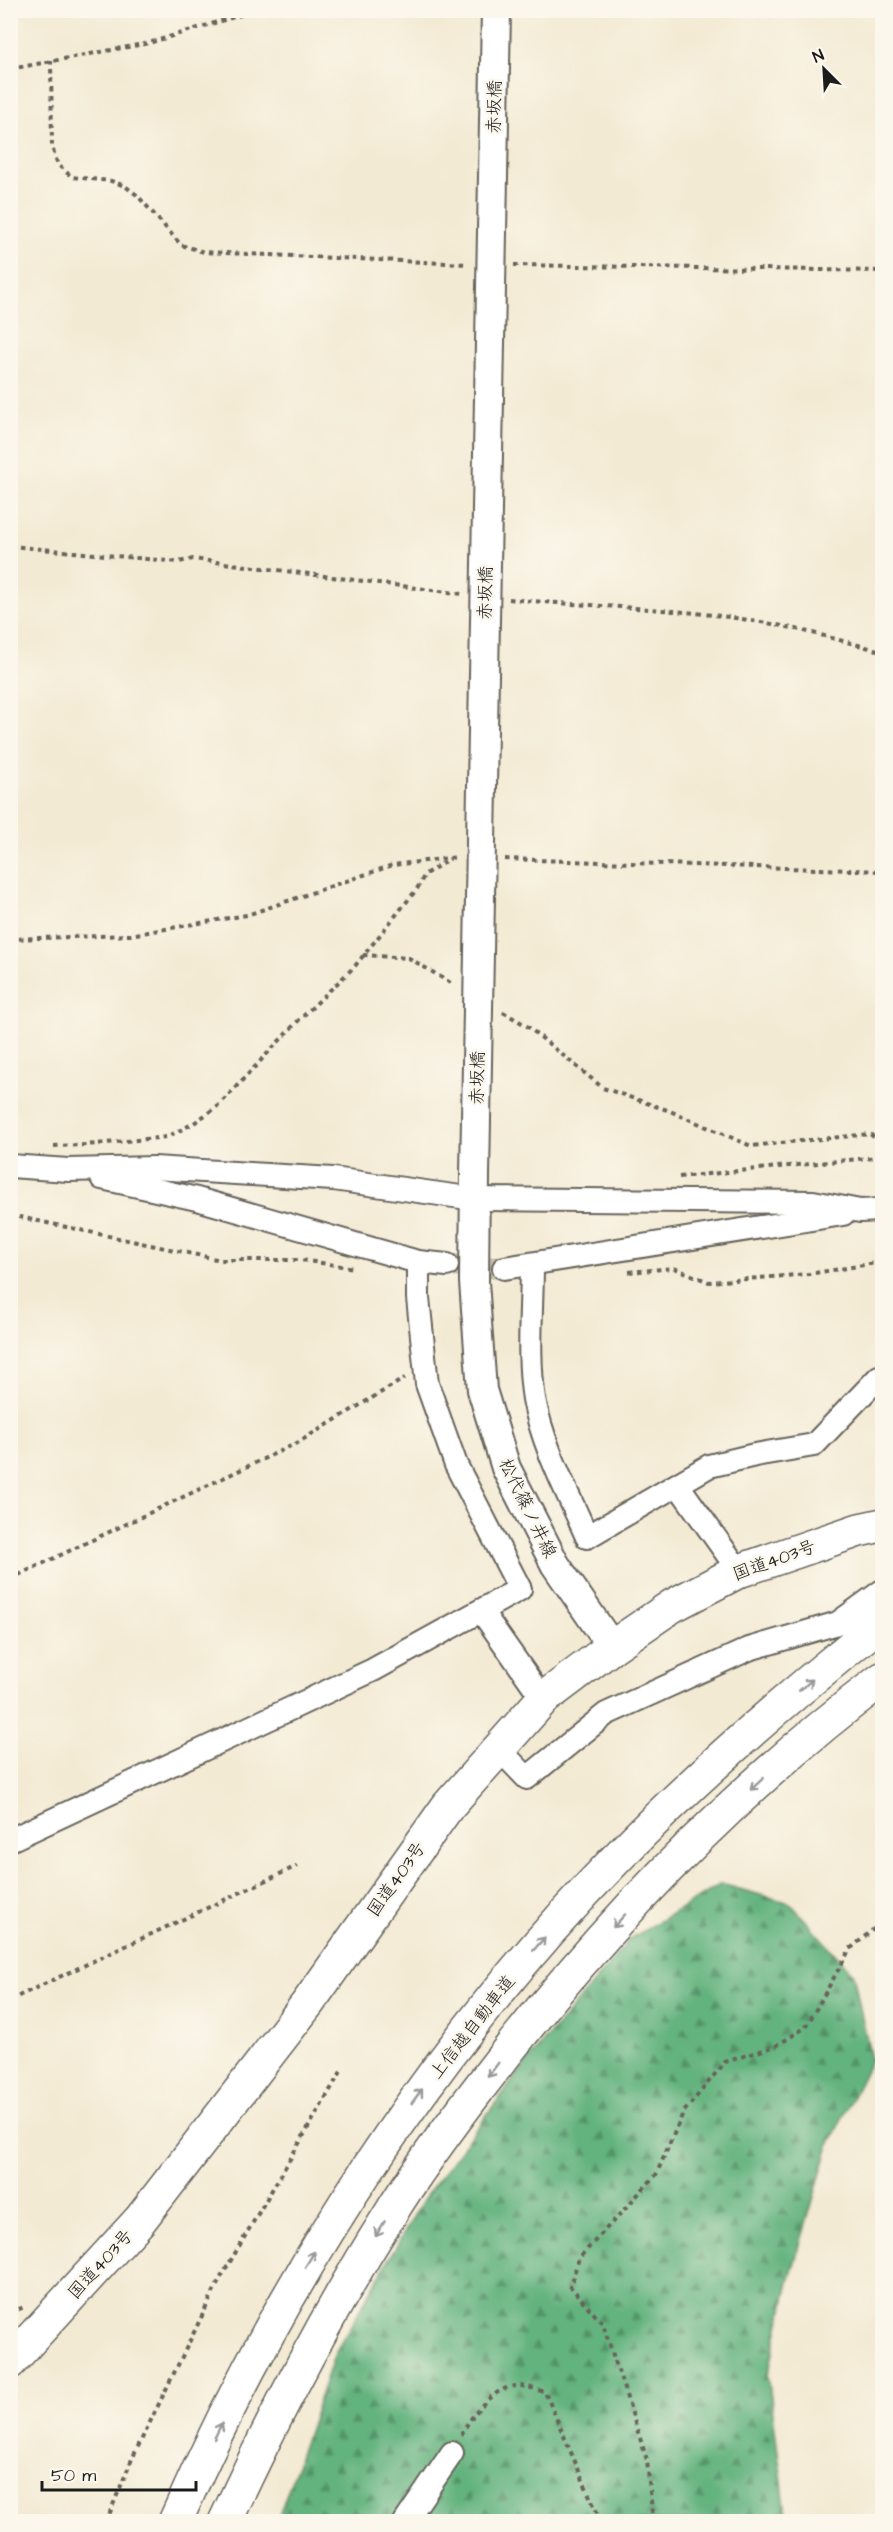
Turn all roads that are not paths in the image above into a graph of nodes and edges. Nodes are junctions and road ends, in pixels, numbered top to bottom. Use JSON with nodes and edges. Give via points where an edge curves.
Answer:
{"nodes":[{"id":1,"x":496,"y":10,"type":"edge"},
{"id":2,"x":10,"y":1166,"type":"edge"},
{"id":3,"x":68,"y":1170,"type":"junction"},
{"id":4,"x":475,"y":1187,"type":"junction"},
{"id":5,"x":882,"y":1210,"type":"edge"},
{"id":6,"x":860,"y":1211,"type":"junction"},
{"id":7,"x":418,"y":1262,"type":"junction"},
{"id":8,"x":532,"y":1264,"type":"junction"},
{"id":9,"x":447,"y":1265,"type":"tunnel mouth"},
{"id":10,"x":504,"y":1268,"type":"tunnel mouth"},
{"id":11,"x":882,"y":1377,"type":"edge"},
{"id":12,"x":678,"y":1485,"type":"junction"},
{"id":13,"x":882,"y":1526,"type":"edge"},
{"id":14,"x":739,"y":1571,"type":"junction"},
{"id":15,"x":882,"y":1591,"type":"edge"},
{"id":16,"x":482,"y":1612,"type":"junction"},
{"id":17,"x":882,"y":1623,"type":"edge"},
{"id":18,"x":612,"y":1647,"type":"junction"},
{"id":19,"x":882,"y":1679,"type":"edge"},
{"id":20,"x":543,"y":1699,"type":"junction"},
{"id":21,"x":499,"y":1749,"type":"junction"},
{"id":22,"x":10,"y":1840,"type":"edge"},
{"id":23,"x":10,"y":2362,"type":"edge"},
{"id":24,"x":452,"y":2453,"type":"road end"},
{"id":25,"x":175,"y":2522,"type":"edge"},
{"id":26,"x":225,"y":2522,"type":"edge"},
{"id":27,"x":405,"y":2522,"type":"edge"}],
"edges":[{"from":1,"to":4,"type":"main road","name":"赤坂橋","bridge":true},
{"from":2,"to":3,"type":"street"},
{"from":3,"to":4,"type":"street","via":[[154,1168]]},
{"from":3,"to":7,"type":"street","via":[[197,1199]]},
{"from":4,"to":6,"type":"street","via":[[813,1202]]},
{"from":4,"to":18,"type":"main road","name":"松代篠ノ井線","via":[[474,1282],[482,1390],[502,1456],[555,1564]]},
{"from":5,"to":6,"type":"street"},
{"from":6,"to":8,"type":"street"},
{"from":7,"to":9,"type":"street"},
{"from":7,"to":16,"type":"street","via":[[428,1384],[456,1465],[520,1589]]},
{"from":8,"to":10,"type":"street"},
{"from":8,"to":12,"type":"street","via":[[534,1399],[548,1446],[587,1537]]},
{"from":11,"to":12,"type":"street","via":[[814,1445],[709,1466]]},
{"from":12,"to":14,"type":"street"},
{"from":13,"to":14,"type":"highway","name":"国道403号","via":[[859,1530]]},
{"from":14,"to":18,"type":"highway","name":"国道403号","via":[[672,1606]]},
{"from":15,"to":21,"type":"street","via":[[838,1623],[749,1649],[606,1714],[528,1778]]},
{"from":16,"to":20,"type":"street"},
{"from":16,"to":22,"type":"street","via":[[373,1670]]},
{"from":25,"to":17,"type":"highway","name":"上信越自動車道","one_way":true,"via":[[291,2290],[407,2110],[474,2021],[617,1858],[761,1722]]},
{"from":18,"to":20,"type":"highway","name":"国道403号"},
{"from":19,"to":26,"type":"highway","one_way":true,"via":[[801,1745],[653,1884],[513,2044],[446,2132],[334,2305],[278,2408]]},
{"from":20,"to":21,"type":"highway","name":"国道403号"},
{"from":21,"to":23,"type":"highway","name":"国道403号","via":[[448,1806],[308,2003],[140,2220]]},
{"from":24,"to":27,"type":"street"}]}
